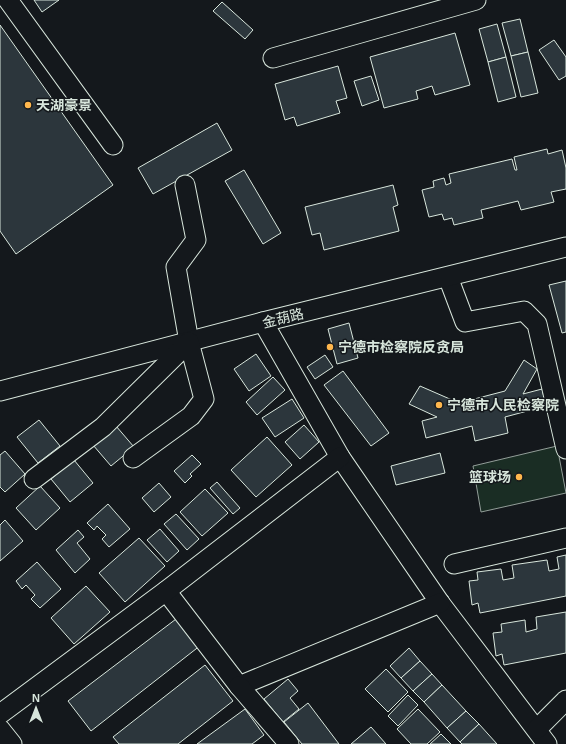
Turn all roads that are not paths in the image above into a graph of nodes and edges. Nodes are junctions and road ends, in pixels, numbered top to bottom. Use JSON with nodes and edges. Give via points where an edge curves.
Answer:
{"nodes":[{"id":1,"x":8,"y":0,"type":"edge"},
{"id":2,"x":476,"y":0,"type":"edge"},
{"id":3,"x":273,"y":58,"type":"dead end"},
{"id":4,"x":113,"y":145,"type":"dead end"},
{"id":5,"x":185,"y":185,"type":"dead end"},
{"id":6,"x":566,"y":248,"type":"edge"},
{"id":7,"x":448,"y":277,"type":"junction"},
{"id":8,"x":263,"y":322,"type":"junction"},
{"id":9,"x":189,"y":342,"type":"junction"},
{"id":10,"x":0,"y":391,"type":"edge"},
{"id":11,"x":566,"y":449,"type":"edge"},
{"id":12,"x":340,"y":457,"type":"junction"},
{"id":13,"x":133,"y":458,"type":"dead end"},
{"id":14,"x":34,"y":479,"type":"dead end"},
{"id":15,"x":566,"y":538,"type":"edge"},
{"id":16,"x":454,"y":564,"type":"dead end"},
{"id":17,"x":166,"y":591,"type":"junction"},
{"id":18,"x":440,"y":603,"type":"junction"},
{"id":19,"x":239,"y":686,"type":"junction"},
{"id":20,"x":566,"y":700,"type":"edge"},
{"id":21,"x":0,"y":714,"type":"edge"},
{"id":22,"x":0,"y":729,"type":"edge"},
{"id":23,"x":542,"y":736,"type":"edge"},
{"id":24,"x":12,"y":744,"type":"edge"},
{"id":25,"x":289,"y":744,"type":"edge"}],
"edges":[{"from":1,"to":4,"type":"street"},
{"from":2,"to":3,"type":"street"},
{"from":5,"to":9,"type":"street","via":[[196,240],[176,267]]},
{"from":6,"to":7,"type":"street","name":"金葫路"},
{"from":7,"to":8,"type":"street","name":"金葫路"},
{"from":7,"to":11,"type":"street","via":[[465,322],[524,311],[537,324]]},
{"from":8,"to":9,"type":"street","name":"金葫路"},
{"from":8,"to":12,"type":"street"},
{"from":9,"to":10,"type":"street","name":"金葫路"},
{"from":9,"to":13,"type":"street","via":[[204,399],[191,416]]},
{"from":9,"to":14,"type":"street","via":[[103,427]]},
{"from":12,"to":17,"type":"street"},
{"from":12,"to":18,"type":"street"},
{"from":15,"to":16,"type":"street"},
{"from":17,"to":19,"type":"street"},
{"from":17,"to":21,"type":"street"},
{"from":18,"to":19,"type":"street"},
{"from":18,"to":23,"type":"street"},
{"from":19,"to":25,"type":"street"},
{"from":20,"to":23,"type":"street"},
{"from":22,"to":24,"type":"street"}]}
